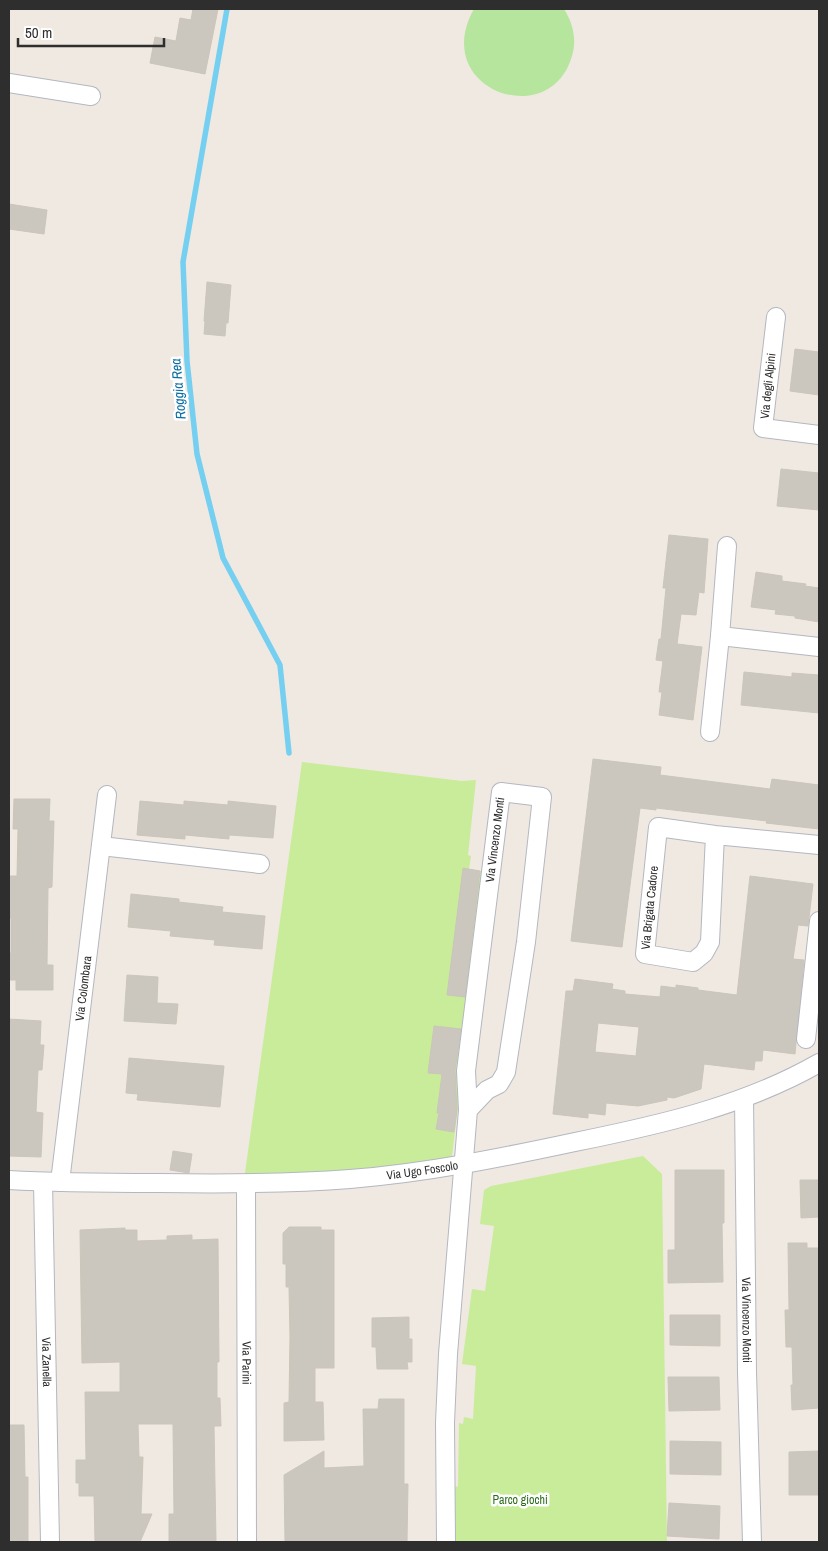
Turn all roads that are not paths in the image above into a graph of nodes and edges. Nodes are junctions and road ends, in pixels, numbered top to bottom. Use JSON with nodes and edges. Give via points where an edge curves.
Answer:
{"nodes":[{"id":1,"x":9,"y":83,"type":"edge"},
{"id":2,"x":91,"y":96,"type":"dead end"},
{"id":3,"x":776,"y":317,"type":"dead end"},
{"id":4,"x":819,"y":435,"type":"edge"},
{"id":5,"x":727,"y":546,"type":"dead end"},
{"id":6,"x":720,"y":636,"type":"junction"},
{"id":7,"x":819,"y":647,"type":"edge"},
{"id":8,"x":710,"y":732,"type":"dead end"},
{"id":9,"x":107,"y":795,"type":"dead end"},
{"id":10,"x":715,"y":835,"type":"junction"},
{"id":11,"x":819,"y":845,"type":"edge"},
{"id":12,"x":101,"y":846,"type":"junction"},
{"id":13,"x":260,"y":864,"type":"dead end"},
{"id":14,"x":819,"y":922,"type":"edge"},
{"id":15,"x":806,"y":1039,"type":"dead end"},
{"id":16,"x":819,"y":1063,"type":"edge"},
{"id":17,"x":466,"y":1071,"type":"junction"},
{"id":18,"x":491,"y":1088,"type":"junction"},
{"id":19,"x":744,"y":1098,"type":"junction"},
{"id":20,"x":468,"y":1110,"type":"junction"},
{"id":21,"x":463,"y":1165,"type":"junction"},
{"id":22,"x":9,"y":1180,"type":"edge"},
{"id":23,"x":51,"y":1182,"type":"junction"},
{"id":24,"x":246,"y":1184,"type":"junction"},
{"id":25,"x":50,"y":1542,"type":"edge"},
{"id":26,"x":247,"y":1542,"type":"edge"},
{"id":27,"x":446,"y":1542,"type":"edge"},
{"id":28,"x":752,"y":1542,"type":"edge"}],
"edges":[{"from":1,"to":2,"type":"street"},
{"from":3,"to":4,"type":"street","name":"Via degli Alpini","via":[[763,428]]},
{"from":5,"to":6,"type":"street"},
{"from":6,"to":7,"type":"street"},
{"from":6,"to":8,"type":"street"},
{"from":9,"to":12,"type":"street","name":"Via Colombara"},
{"from":10,"to":10,"type":"street","name":"Via Brigata Cadore","via":[[658,826],[645,954],[694,962],[704,953],[710,942]]},
{"from":10,"to":11,"type":"street","name":"Via Brigata Cadore"},
{"from":12,"to":13,"type":"street"},
{"from":12,"to":23,"type":"street","name":"Via Colombara"},
{"from":14,"to":15,"type":"street"},
{"from":16,"to":19,"type":"street","name":"Via Ugo Foscolo"},
{"from":17,"to":18,"type":"street","via":[[472,1080]]},
{"from":17,"to":18,"type":"street","name":"Via Vincenzo Monti","via":[[501,792],[542,797],[526,942],[506,1072],[499,1084]]},
{"from":17,"to":20,"type":"street","name":"Via Vincenzo Monti"},
{"from":18,"to":20,"type":"street","name":"Via Vincenzo Monti"},
{"from":19,"to":21,"type":"street","name":"Via Ugo Foscolo","via":[[635,1130]]},
{"from":19,"to":28,"type":"street","name":"Via Vincenzo Monti"},
{"from":20,"to":21,"type":"street","name":"Via Vincenzo Monti"},
{"from":21,"to":24,"type":"street","name":"Via Ugo Foscolo","via":[[348,1180]]},
{"from":21,"to":27,"type":"street","name":"Via Vincenzo Monti","via":[[445,1423]]},
{"from":22,"to":23,"type":"street","name":"Via Ugo Foscolo"},
{"from":23,"to":24,"type":"street","name":"Via Ugo Foscolo"},
{"from":23,"to":25,"type":"street","name":"Via Zanella"},
{"from":24,"to":26,"type":"street","name":"Via Parini"}]}
